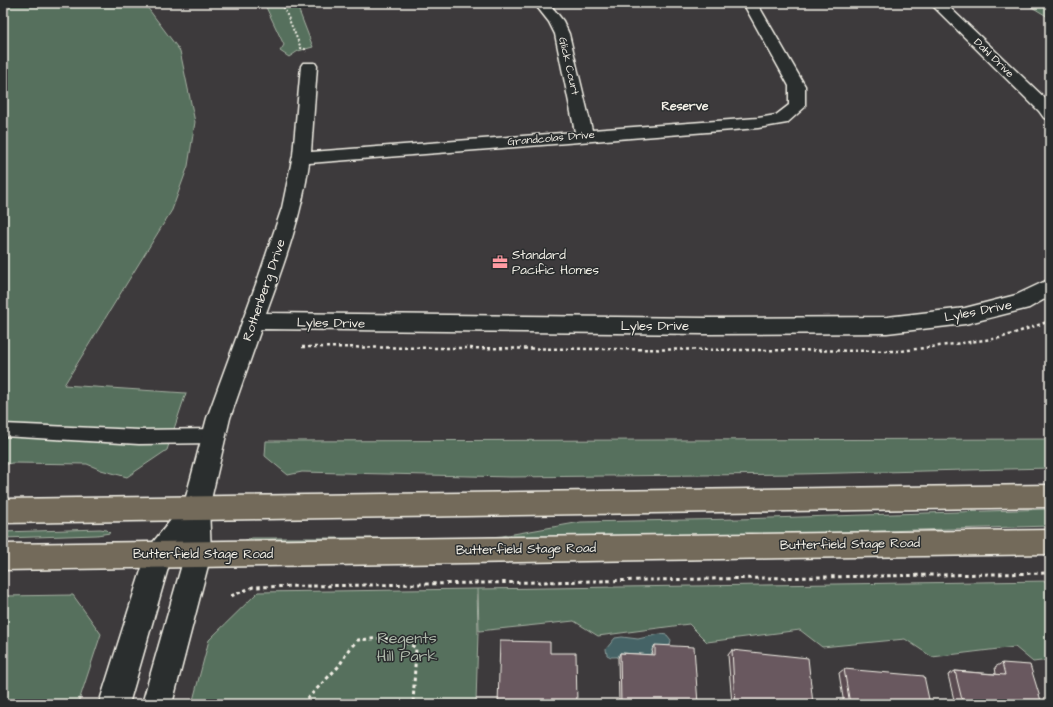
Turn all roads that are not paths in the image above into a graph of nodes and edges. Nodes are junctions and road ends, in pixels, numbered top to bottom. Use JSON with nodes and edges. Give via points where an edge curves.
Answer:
{"nodes":[{"id":1,"x":541,"y":3,"type":"edge"},
{"id":2,"x":750,"y":3,"type":"edge"},
{"id":3,"x":937,"y":3,"type":"edge"},
{"id":4,"x":309,"y":66,"type":"road end"},
{"id":5,"x":1050,"y":114,"type":"edge"},
{"id":6,"x":584,"y":135,"type":"junction"},
{"id":7,"x":302,"y":158,"type":"junction"},
{"id":8,"x":1050,"y":287,"type":"edge"},
{"id":9,"x":253,"y":320,"type":"junction"},
{"id":10,"x":3,"y":430,"type":"edge"},
{"id":11,"x":214,"y":436,"type":"junction"},
{"id":12,"x":1050,"y":496,"type":"edge"},
{"id":13,"x":196,"y":508,"type":"junction"},
{"id":14,"x":3,"y":511,"type":"edge"},
{"id":15,"x":1050,"y":542,"type":"edge"},
{"id":16,"x":198,"y":554,"type":"junction"},
{"id":17,"x":159,"y":555,"type":"junction"},
{"id":18,"x":3,"y":557,"type":"edge"},
{"id":19,"x":114,"y":704,"type":"edge"},
{"id":20,"x":157,"y":704,"type":"edge"}],
"edges":[{"from":1,"to":6,"type":"street","name":"Glick Court","via":[[556,21],[562,34]]},
{"from":2,"to":6,"type":"street","name":"Grandcolas Drive","via":[[797,86],[797,107],[781,119],[758,123]]},
{"from":3,"to":5,"type":"street","name":"Dahl Drive"},
{"from":4,"to":7,"type":"street","name":"Rothenberg Drive"},
{"from":6,"to":7,"type":"street","name":"Grandcolas Drive"},
{"from":7,"to":9,"type":"street","name":"Rothenberg Drive","via":[[292,207]]},
{"from":8,"to":9,"type":"street","name":"Lyles Drive","via":[[1022,302],[965,316],[887,325],[674,326],[321,323]]},
{"from":9,"to":11,"type":"street","name":"Rothenberg Drive"},
{"from":10,"to":11,"type":"lane","via":[[139,437]]},
{"from":11,"to":13,"type":"street","name":"Rothenberg Drive","via":[[206,458]]},
{"from":12,"to":13,"type":"main road"},
{"from":13,"to":14,"type":"main road"},
{"from":13,"to":16,"type":"street"},
{"from":13,"to":17,"type":"street"},
{"from":15,"to":16,"type":"main road","name":"Butterfield Stage Road"},
{"from":16,"to":17,"type":"main road","name":"Butterfield Stage Road"},
{"from":16,"to":20,"type":"street"},
{"from":17,"to":18,"type":"main road","name":"Butterfield Stage Road"},
{"from":17,"to":19,"type":"street"}]}
